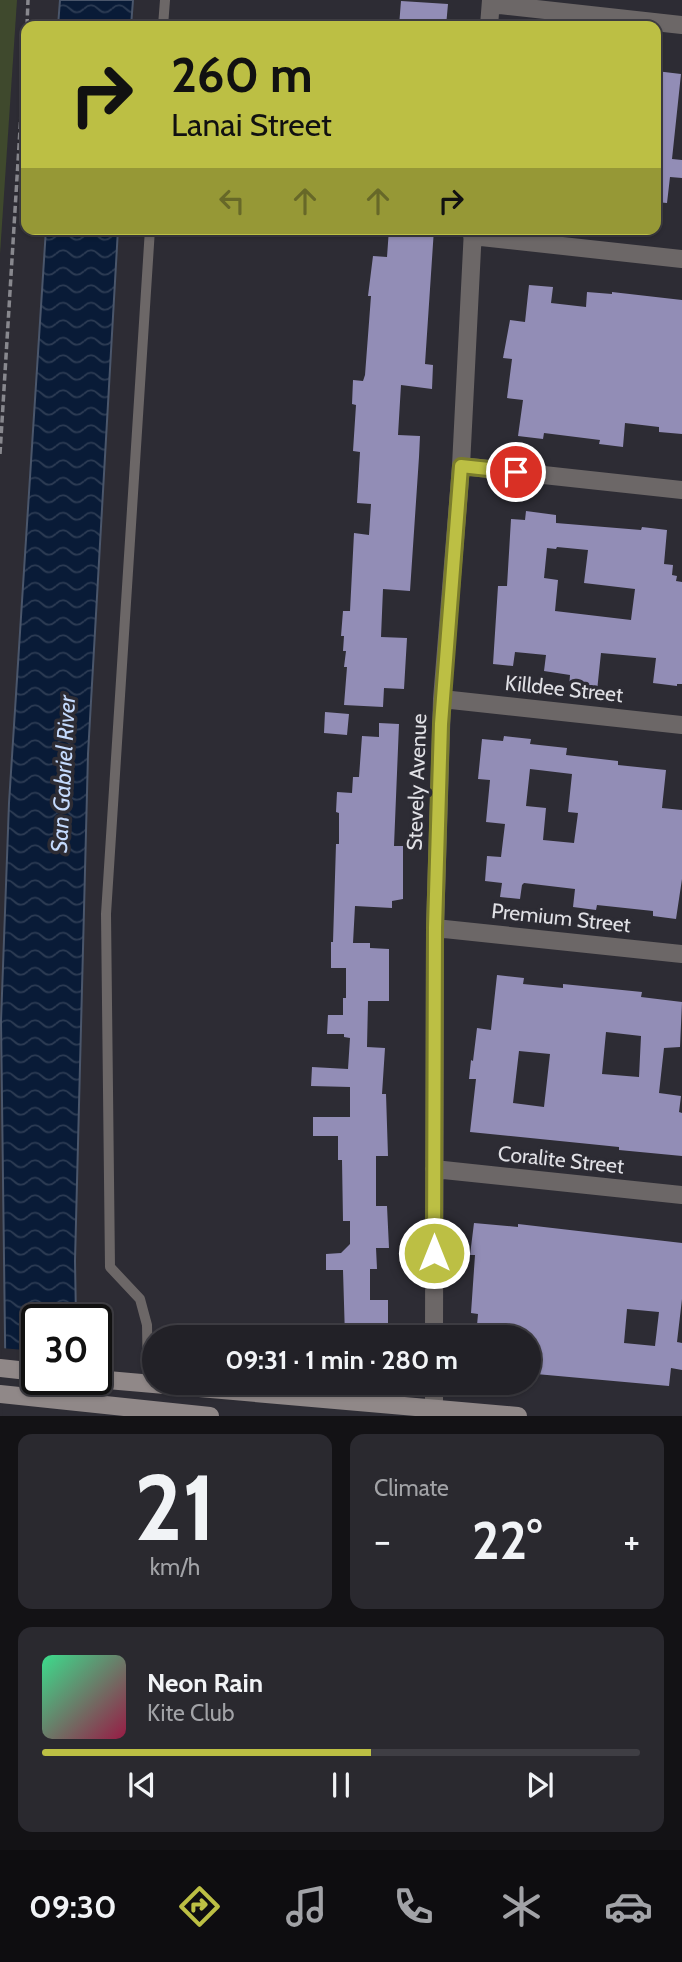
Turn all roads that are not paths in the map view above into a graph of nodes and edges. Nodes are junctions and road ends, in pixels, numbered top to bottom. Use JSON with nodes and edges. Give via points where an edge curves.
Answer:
{"nodes":[{"id":1,"x":165,"y":0,"type":"edge"},
{"id":2,"x":491,"y":2,"type":"edge"},
{"id":3,"x":163,"y":21,"type":"edge"},
{"id":4,"x":489,"y":21,"type":"edge"},
{"id":5,"x":649,"y":21,"type":"edge"},
{"id":6,"x":661,"y":22,"type":"edge"},
{"id":7,"x":682,"y":25,"type":"edge"},
{"id":8,"x":150,"y":235,"type":"edge"},
{"id":9,"x":472,"y":235,"type":"edge"},
{"id":10,"x":495,"y":235,"type":"edge"},
{"id":11,"x":682,"y":259,"type":"edge"},
{"id":12,"x":461,"y":466,"type":"junction"},
{"id":13,"x":682,"y":490,"type":"edge"},
{"id":14,"x":442,"y":699,"type":"junction"},
{"id":15,"x":682,"y":725,"type":"edge"},
{"id":16,"x":435,"y":928,"type":"junction"},
{"id":17,"x":682,"y":954,"type":"edge"},
{"id":18,"x":434,"y":1169,"type":"junction"},
{"id":19,"x":682,"y":1195,"type":"edge"},
{"id":20,"x":147,"y":1325,"type":"edge"},
{"id":21,"x":434,"y":1325,"type":"edge"},
{"id":22,"x":0,"y":1368,"type":"edge"},
{"id":23,"x":21,"y":1370,"type":"edge"},
{"id":24,"x":112,"y":1381,"type":"edge"},
{"id":25,"x":142,"y":1383,"type":"edge"},
{"id":26,"x":0,"y":1394,"type":"edge"},
{"id":27,"x":260,"y":1395,"type":"edge"},
{"id":28,"x":434,"y":1412,"type":"edge"},
{"id":29,"x":156,"y":1413,"type":"edge"},
{"id":30,"x":209,"y":1416,"type":"edge"},
{"id":31,"x":518,"y":1416,"type":"edge"}],
"edges":[{"from":1,"to":3,"type":"lane"},
{"from":2,"to":4,"type":"street"},
{"from":2,"to":5,"type":"street"},
{"from":6,"to":7,"type":"street"},
{"from":8,"to":20,"type":"lane","via":[[106,914],[110,1267],[140,1299]]},
{"from":9,"to":12,"type":"street","name":"Stevely Avenue"},
{"from":10,"to":11,"type":"street"},
{"from":12,"to":13,"type":"street"},
{"from":12,"to":14,"type":"street","name":"Stevely Avenue"},
{"from":14,"to":15,"type":"street","name":"Killdee Street"},
{"from":14,"to":16,"type":"street","name":"Stevely Avenue"},
{"from":16,"to":17,"type":"street","name":"Premium Street"},
{"from":16,"to":18,"type":"street","name":"Stevely Avenue"},
{"from":18,"to":19,"type":"street","name":"Coralite Street"},
{"from":18,"to":21,"type":"street","name":"Stevely Avenue"},
{"from":22,"to":23,"type":"main road"},
{"from":24,"to":25,"type":"main road"},
{"from":26,"to":29,"type":"main road"},
{"from":27,"to":28,"type":"main road"},
{"from":28,"to":31,"type":"main road"},
{"from":29,"to":30,"type":"main road"}]}
